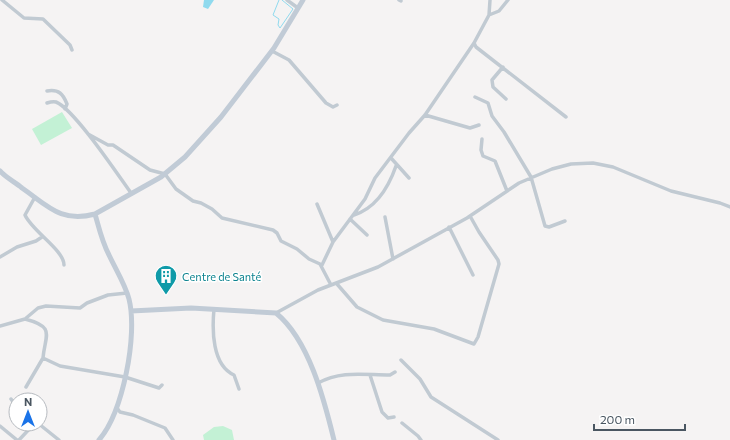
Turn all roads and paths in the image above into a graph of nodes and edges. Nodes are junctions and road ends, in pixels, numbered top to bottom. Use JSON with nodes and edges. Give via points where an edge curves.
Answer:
{"nodes":[{"id":1,"x":2,"y":0,"type":"edge"},
{"id":2,"x":287,"y":0,"type":"edge"},
{"id":3,"x":303,"y":0,"type":"edge"},
{"id":4,"x":490,"y":0,"type":"edge"},
{"id":5,"x":508,"y":0,"type":"edge"},
{"id":6,"x":298,"y":8,"type":"junction"},
{"id":7,"x":489,"y":15,"type":"junction"},
{"id":8,"x":474,"y":43,"type":"junction"},
{"id":9,"x":72,"y":50,"type":"dead end"},
{"id":10,"x":272,"y":51,"type":"junction"},
{"id":11,"x":503,"y":67,"type":"junction"},
{"id":12,"x":47,"y":91,"type":"dead end"},
{"id":13,"x":475,"y":97,"type":"dead end"},
{"id":14,"x":506,"y":99,"type":"dead end"},
{"id":15,"x":47,"y":103,"type":"dead end"},
{"id":16,"x":337,"y":105,"type":"dead end"},
{"id":17,"x":64,"y":109,"type":"junction"},
{"id":18,"x":425,"y":116,"type":"junction"},
{"id":19,"x":566,"y":116,"type":"dead end"},
{"id":20,"x":479,"y":125,"type":"dead end"},
{"id":21,"x":88,"y":134,"type":"junction"},
{"id":22,"x":482,"y":139,"type":"dead end"},
{"id":23,"x":391,"y":158,"type":"junction"},
{"id":24,"x":396,"y":166,"type":"junction"},
{"id":25,"x":0,"y":171,"type":"edge"},
{"id":26,"x":165,"y":174,"type":"junction"},
{"id":27,"x":531,"y":177,"type":"junction"},
{"id":28,"x":409,"y":178,"type":"dead end"},
{"id":29,"x":507,"y":191,"type":"junction"},
{"id":30,"x":131,"y":193,"type":"junction"},
{"id":31,"x":35,"y":197,"type":"junction"},
{"id":32,"x":317,"y":204,"type":"dead end"},
{"id":33,"x":730,"y":207,"type":"edge"},
{"id":34,"x":95,"y":214,"type":"junction"},
{"id":35,"x":354,"y":215,"type":"junction"},
{"id":36,"x":470,"y":216,"type":"junction"},
{"id":37,"x":385,"y":217,"type":"dead end"},
{"id":38,"x":350,"y":219,"type":"junction"},
{"id":39,"x":565,"y":221,"type":"dead end"},
{"id":40,"x":449,"y":227,"type":"junction"},
{"id":41,"x":367,"y":235,"type":"dead end"},
{"id":42,"x":42,"y":237,"type":"junction"},
{"id":43,"x":334,"y":242,"type":"junction"},
{"id":44,"x":0,"y":257,"type":"edge"},
{"id":45,"x":393,"y":259,"type":"junction"},
{"id":46,"x":64,"y":265,"type":"dead end"},
{"id":47,"x":322,"y":265,"type":"junction"},
{"id":48,"x":473,"y":275,"type":"dead end"},
{"id":49,"x":337,"y":284,"type":"junction"},
{"id":50,"x":331,"y":285,"type":"junction"},
{"id":51,"x":127,"y":293,"type":"junction"},
{"id":52,"x":214,"y":309,"type":"junction"},
{"id":53,"x":131,"y":311,"type":"junction"},
{"id":54,"x":276,"y":313,"type":"junction"},
{"id":55,"x":26,"y":319,"type":"junction"},
{"id":56,"x":0,"y":326,"type":"edge"},
{"id":57,"x":43,"y":358,"type":"junction"},
{"id":58,"x":401,"y":360,"type":"dead end"},
{"id":59,"x":395,"y":372,"type":"dead end"},
{"id":60,"x":370,"y":375,"type":"junction"},
{"id":61,"x":125,"y":377,"type":"junction"},
{"id":62,"x":318,"y":383,"type":"junction"},
{"id":63,"x":162,"y":386,"type":"dead end"},
{"id":64,"x":26,"y":387,"type":"dead end"},
{"id":65,"x":239,"y":389,"type":"dead end"},
{"id":66,"x":117,"y":408,"type":"junction"},
{"id":67,"x":394,"y":418,"type":"dead end"},
{"id":68,"x":402,"y":423,"type":"dead end"},
{"id":69,"x":0,"y":426,"type":"edge"},
{"id":70,"x":48,"y":431,"type":"edge"},
{"id":71,"x":26,"y":432,"type":"edge"},
{"id":72,"x":18,"y":440,"type":"edge"},
{"id":73,"x":59,"y":440,"type":"edge"},
{"id":74,"x":99,"y":440,"type":"edge"},
{"id":75,"x":173,"y":440,"type":"edge"},
{"id":76,"x":334,"y":440,"type":"edge"},
{"id":77,"x":421,"y":440,"type":"edge"},
{"id":78,"x":498,"y":440,"type":"edge"}],
"edges":[{"from":1,"to":9,"type":"street","via":[[24,18],[43,19]]},
{"from":2,"to":6,"type":"street"},
{"from":3,"to":6,"type":"main road"},
{"from":4,"to":7,"type":"street"},
{"from":5,"to":7,"type":"street","via":[[499,11]]},
{"from":6,"to":10,"type":"main road"},
{"from":7,"to":8,"type":"street"},
{"from":8,"to":11,"type":"street"},
{"from":8,"to":18,"type":"street"},
{"from":10,"to":16,"type":"street","via":[[289,60],[326,103],[333,107]]},
{"from":10,"to":26,"type":"main road","via":[[217,122],[185,157]]},
{"from":11,"to":14,"type":"street","via":[[492,80],[493,87]]},
{"from":11,"to":19,"type":"street"},
{"from":12,"to":17,"type":"street","via":[[60,92],[67,104]]},
{"from":13,"to":27,"type":"street","via":[[488,103],[492,116]]},
{"from":15,"to":17,"type":"street","via":[[55,102]]},
{"from":17,"to":21,"type":"street"},
{"from":18,"to":20,"type":"street","via":[[470,128]]},
{"from":18,"to":23,"type":"street"},
{"from":21,"to":26,"type":"street","via":[[108,145],[113,145],[150,170]]},
{"from":21,"to":30,"type":"street"},
{"from":22,"to":29,"type":"street","via":[[483,156],[495,161]]},
{"from":23,"to":24,"type":"street"},
{"from":23,"to":35,"type":"street","via":[[375,178],[368,195]]},
{"from":24,"to":28,"type":"street"},
{"from":24,"to":35,"type":"street","via":[[382,195],[366,209]]},
{"from":25,"to":31,"type":"main road"},
{"from":26,"to":30,"type":"main road"},
{"from":26,"to":47,"type":"street","via":[[176,189],[193,201],[212,209],[222,218],[273,230],[281,241]]},
{"from":27,"to":29,"type":"street"},
{"from":27,"to":33,"type":"street","via":[[571,164],[593,163],[626,171],[671,191]]},
{"from":27,"to":39,"type":"street","via":[[545,226]]},
{"from":29,"to":36,"type":"street"},
{"from":30,"to":34,"type":"main road"},
{"from":31,"to":34,"type":"main road","via":[[59,214],[79,218]]},
{"from":31,"to":42,"type":"street","via":[[25,215],[29,224]]},
{"from":32,"to":43,"type":"street"},
{"from":34,"to":51,"type":"main road","via":[[108,254]]},
{"from":35,"to":38,"type":"street"},
{"from":36,"to":40,"type":"street"},
{"from":36,"to":49,"type":"street","via":[[498,260],[474,344],[434,329],[383,320],[357,307]]},
{"from":37,"to":45,"type":"street"},
{"from":38,"to":41,"type":"street"},
{"from":38,"to":43,"type":"street"},
{"from":40,"to":45,"type":"street"},
{"from":40,"to":48,"type":"street"},
{"from":42,"to":44,"type":"street"},
{"from":42,"to":46,"type":"street","via":[[64,260]]},
{"from":43,"to":47,"type":"street"},
{"from":45,"to":49,"type":"street"},
{"from":47,"to":50,"type":"street"},
{"from":49,"to":50,"type":"street"},
{"from":50,"to":54,"type":"street"},
{"from":51,"to":53,"type":"main road"},
{"from":51,"to":55,"type":"street","via":[[108,295],[80,308],[38,308]]},
{"from":52,"to":53,"type":"main road"},
{"from":52,"to":54,"type":"main road"},
{"from":52,"to":65,"type":"street","via":[[213,331],[218,360],[234,375]]},
{"from":53,"to":61,"type":"main road","via":[[131,343]]},
{"from":54,"to":62,"type":"main road","via":[[298,340]]},
{"from":55,"to":56,"type":"street"},
{"from":55,"to":57,"type":"street","via":[[46,329],[48,341]]},
{"from":57,"to":61,"type":"street","via":[[60,366]]},
{"from":57,"to":64,"type":"street"},
{"from":58,"to":78,"type":"street","via":[[420,379],[431,397]]},
{"from":59,"to":60,"type":"street","via":[[390,375]]},
{"from":60,"to":62,"type":"street","via":[[356,373],[326,378]]},
{"from":60,"to":67,"type":"street","via":[[382,412],[388,418]]},
{"from":61,"to":63,"type":"street","via":[[152,387]]},
{"from":61,"to":66,"type":"main road"},
{"from":62,"to":76,"type":"main road"},
{"from":66,"to":74,"type":"main road"},
{"from":66,"to":75,"type":"street","via":[[120,412],[165,428]]},
{"from":68,"to":77,"type":"street"},
{"from":69,"to":72,"type":"street"},
{"from":70,"to":73,"type":"street"},
{"from":71,"to":72,"type":"street"}]}
